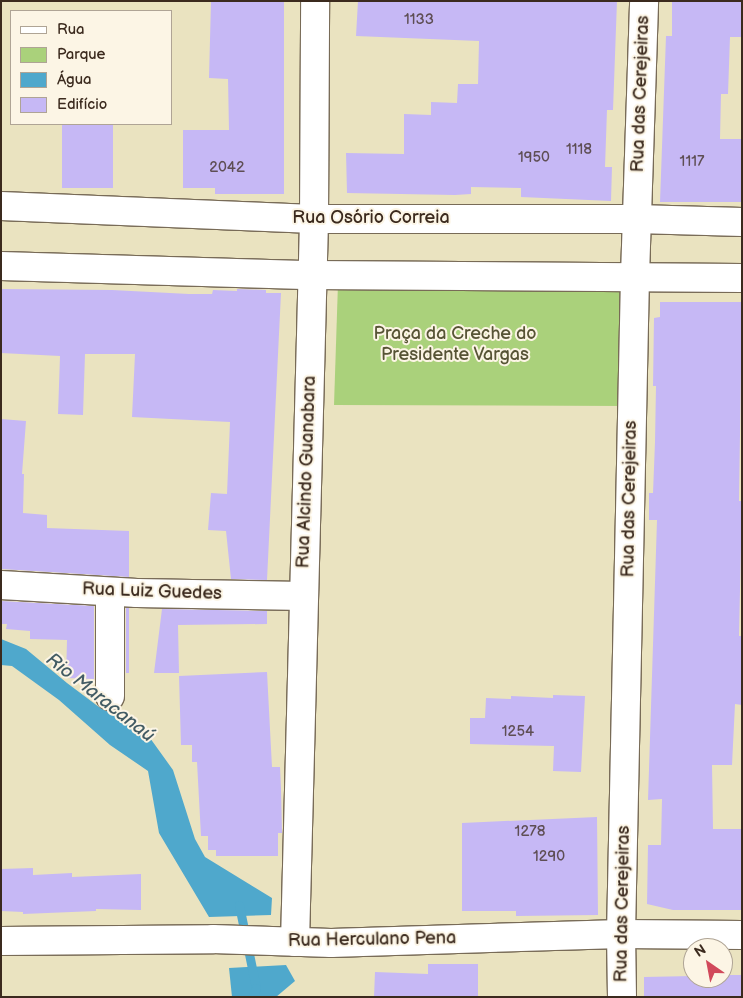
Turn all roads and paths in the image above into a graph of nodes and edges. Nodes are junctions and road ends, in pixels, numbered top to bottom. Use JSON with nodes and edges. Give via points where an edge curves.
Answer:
{"nodes":[{"id":1,"x":315,"y":1,"type":"edge"},
{"id":2,"x":644,"y":1,"type":"edge"},
{"id":3,"x":1,"y":206,"type":"edge"},
{"id":4,"x":314,"y":219,"type":"junction"},
{"id":5,"x":636,"y":219,"type":"junction"},
{"id":6,"x":742,"y":222,"type":"edge"},
{"id":7,"x":1,"y":266,"type":"edge"},
{"id":8,"x":312,"y":275,"type":"junction"},
{"id":9,"x":635,"y":276,"type":"junction"},
{"id":10,"x":742,"y":278,"type":"edge"},
{"id":11,"x":1,"y":585,"type":"edge"},
{"id":12,"x":110,"y":592,"type":"junction"},
{"id":13,"x":303,"y":596,"type":"junction"},
{"id":14,"x":110,"y":696,"type":"dead end"},
{"id":15,"x":621,"y":934,"type":"junction"},
{"id":16,"x":742,"y":935,"type":"edge"},
{"id":17,"x":1,"y":941,"type":"edge"},
{"id":18,"x":287,"y":942,"type":"junction"},
{"id":19,"x":622,"y":997,"type":"edge"}],
"edges":[{"from":1,"to":4,"type":"street","name":"Rua Alcindo Guanabara"},
{"from":2,"to":5,"type":"street","name":"Rua das Cerejeiras"},
{"from":3,"to":4,"type":"street","name":"Rua Osório Correia"},
{"from":4,"to":5,"type":"street","name":"Rua Osório Correia"},
{"from":4,"to":8,"type":"street","name":"Rua Alcindo Guanabara"},
{"from":5,"to":6,"type":"street","name":"Rua Osório Correia"},
{"from":5,"to":9,"type":"street","name":"Rua das Cerejeiras"},
{"from":7,"to":8,"type":"street"},
{"from":8,"to":9,"type":"street"},
{"from":8,"to":13,"type":"street","name":"Rua Alcindo Guanabara"},
{"from":9,"to":10,"type":"street"},
{"from":9,"to":15,"type":"street","name":"Rua das Cerejeiras"},
{"from":11,"to":12,"type":"street","name":"Rua Luiz Guedes"},
{"from":12,"to":13,"type":"street","name":"Rua Luiz Guedes"},
{"from":12,"to":14,"type":"street"},
{"from":13,"to":18,"type":"street","name":"Rua Alcindo Guanabara"},
{"from":15,"to":16,"type":"street","name":"Rua Herculano Pena"},
{"from":15,"to":18,"type":"street","name":"Rua Herculano Pena"},
{"from":15,"to":19,"type":"street","name":"Rua das Cerejeiras"},
{"from":17,"to":18,"type":"street","name":"Rua Herculano Pena","via":[[213,939]]}]}
